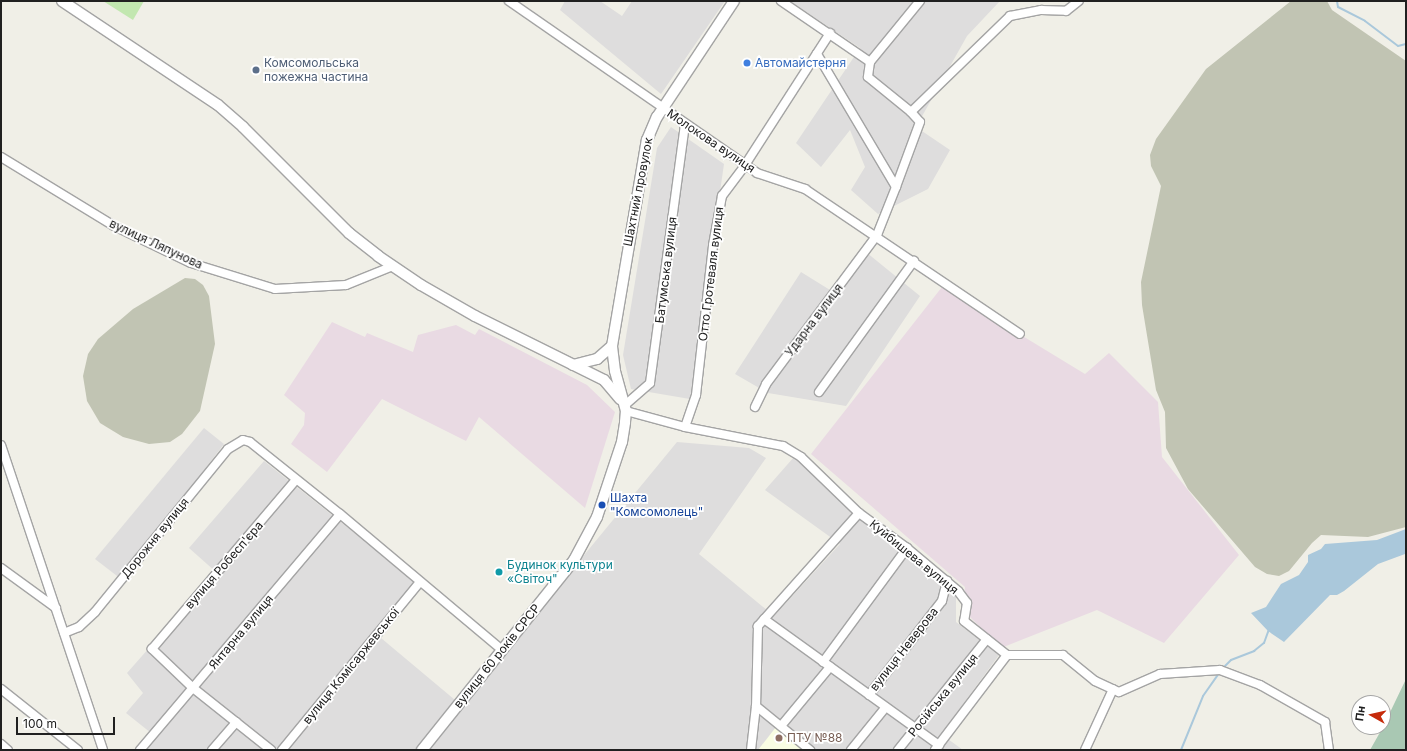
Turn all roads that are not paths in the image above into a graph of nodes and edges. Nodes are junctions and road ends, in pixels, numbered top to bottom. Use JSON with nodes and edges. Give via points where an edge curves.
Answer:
{"nodes":[{"id":1,"x":62,"y":1,"type":"edge"},
{"id":2,"x":509,"y":1,"type":"edge"},
{"id":3,"x":734,"y":1,"type":"edge"},
{"id":4,"x":920,"y":1,"type":"edge"},
{"id":5,"x":1079,"y":1,"type":"edge"},
{"id":6,"x":786,"y":2,"type":"edge"},
{"id":7,"x":830,"y":33,"type":"junction"},
{"id":8,"x":816,"y":54,"type":"junction"},
{"id":9,"x":870,"y":62,"type":"junction"},
{"id":10,"x":663,"y":108,"type":"junction"},
{"id":11,"x":912,"y":112,"type":"junction"},
{"id":12,"x":685,"y":124,"type":"junction"},
{"id":13,"x":1,"y":157,"type":"edge"},
{"id":14,"x":745,"y":165,"type":"junction"},
{"id":15,"x":896,"y":187,"type":"junction"},
{"id":16,"x":877,"y":235,"type":"junction"},
{"id":17,"x":914,"y":261,"type":"junction"},
{"id":18,"x":392,"y":266,"type":"junction"},
{"id":19,"x":1020,"y":334,"type":"dead end"},
{"id":20,"x":612,"y":346,"type":"junction"},
{"id":21,"x":573,"y":365,"type":"junction"},
{"id":22,"x":819,"y":392,"type":"dead end"},
{"id":23,"x":756,"y":407,"type":"dead end"},
{"id":24,"x":626,"y":408,"type":"junction"},
{"id":25,"x":685,"y":427,"type":"junction"},
{"id":26,"x":1,"y":444,"type":"edge"},
{"id":27,"x":296,"y":480,"type":"junction"},
{"id":28,"x":859,"y":513,"type":"junction"},
{"id":29,"x":340,"y":514,"type":"junction"},
{"id":30,"x":906,"y":548,"type":"junction"},
{"id":31,"x":1,"y":568,"type":"edge"},
{"id":32,"x":947,"y":581,"type":"junction"},
{"id":33,"x":420,"y":582,"type":"junction"},
{"id":34,"x":56,"y":608,"type":"junction"},
{"id":35,"x":764,"y":619,"type":"junction"},
{"id":36,"x":64,"y":633,"type":"junction"},
{"id":37,"x":987,"y":639,"type":"junction"},
{"id":38,"x":501,"y":649,"type":"junction"},
{"id":39,"x":1007,"y":655,"type":"junction"},
{"id":40,"x":823,"y":662,"type":"junction"},
{"id":41,"x":830,"y":667,"type":"junction"},
{"id":42,"x":193,"y":688,"type":"junction"},
{"id":43,"x":1,"y":689,"type":"edge"},
{"id":44,"x":1113,"y":689,"type":"junction"},
{"id":45,"x":869,"y":695,"type":"junction"},
{"id":46,"x":756,"y":706,"type":"junction"},
{"id":47,"x":886,"y":707,"type":"junction"},
{"id":48,"x":236,"y":722,"type":"junction"},
{"id":49,"x":781,"y":726,"type":"junction"},
{"id":50,"x":916,"y":728,"type":"junction"},
{"id":51,"x":1,"y":744,"type":"edge"},
{"id":52,"x":937,"y":747,"type":"edge"},
{"id":53,"x":8,"y":750,"type":"edge"},
{"id":54,"x":78,"y":750,"type":"edge"},
{"id":55,"x":103,"y":750,"type":"edge"},
{"id":56,"x":140,"y":750,"type":"edge"},
{"id":57,"x":212,"y":750,"type":"edge"},
{"id":58,"x":271,"y":750,"type":"edge"},
{"id":59,"x":282,"y":750,"type":"edge"},
{"id":60,"x":422,"y":750,"type":"edge"},
{"id":61,"x":751,"y":750,"type":"edge"},
{"id":62,"x":810,"y":750,"type":"edge"},
{"id":63,"x":851,"y":750,"type":"edge"},
{"id":64,"x":898,"y":750,"type":"edge"},
{"id":65,"x":1085,"y":750,"type":"edge"},
{"id":66,"x":1330,"y":750,"type":"edge"}],
"edges":[{"from":1,"to":18,"type":"street","via":[[201,92],[243,127],[349,233]]},
{"from":2,"to":10,"type":"street","name":"Молокова вулиця"},
{"from":3,"to":10,"type":"street","name":"Шахтний провулок"},
{"from":4,"to":9,"type":"street"},
{"from":5,"to":11,"type":"street","via":[[1066,11],[1041,10],[1010,16]]},
{"from":6,"to":7,"type":"street"},
{"from":7,"to":8,"type":"street","name":"Отто Гротеваля вулиця"},
{"from":7,"to":9,"type":"street"},
{"from":8,"to":14,"type":"street","name":"Отто Гротеваля вулиця"},
{"from":8,"to":15,"type":"street"},
{"from":9,"to":11,"type":"street","via":[[868,77]]},
{"from":10,"to":12,"type":"street","name":"Молокова вулиця"},
{"from":10,"to":20,"type":"street","name":"Шахтний провулок","via":[[650,129],[643,154]]},
{"from":11,"to":15,"type":"street","name":"Ударна вулиця","via":[[920,122]]},
{"from":12,"to":14,"type":"street","name":"Молокова вулиця"},
{"from":12,"to":24,"type":"street","name":"Батумська вулиця","via":[[650,383]]},
{"from":13,"to":18,"type":"street","name":"вулиця Ляпунова","via":[[114,226],[191,263],[275,289],[346,286]]},
{"from":14,"to":16,"type":"street","name":"Молокова вулиця","via":[[757,173],[805,189]]},
{"from":14,"to":25,"type":"street","name":"Отто Гротеваля вулиця","via":[[727,187],[718,209],[696,395]]},
{"from":15,"to":16,"type":"street","name":"Ударна вулиця"},
{"from":16,"to":17,"type":"street","name":"Молокова вулиця"},
{"from":16,"to":23,"type":"street","name":"Ударна вулиця","via":[[766,384]]},
{"from":17,"to":19,"type":"street","name":"Молокова вулиця"},
{"from":17,"to":22,"type":"street"},
{"from":18,"to":21,"type":"street","via":[[476,316]]},
{"from":20,"to":21,"type":"street","via":[[597,359]]},
{"from":20,"to":24,"type":"street","name":"Шахтний провулок","via":[[615,371]]},
{"from":21,"to":24,"type":"street","via":[[604,380]]},
{"from":24,"to":25,"type":"street","name":"Куйбишева вулиця"},
{"from":24,"to":38,"type":"street","name":"вулиця 60 років СРСР","via":[[622,442],[590,533],[574,560]]},
{"from":25,"to":28,"type":"street","name":"Куйбишева вулиця","via":[[783,446],[800,457]]},
{"from":26,"to":34,"type":"street"},
{"from":27,"to":29,"type":"street"},
{"from":27,"to":36,"type":"street","name":"Дорожня вулиця","via":[[250,442],[243,440],[228,449],[95,612],[79,627]]},
{"from":27,"to":42,"type":"street","name":"вулиця Робесп'єра","via":[[152,649]]},
{"from":28,"to":30,"type":"street","name":"Куйбишева вулиця"},
{"from":28,"to":35,"type":"street","name":"Куйбишева вулиця"},
{"from":29,"to":33,"type":"street"},
{"from":29,"to":42,"type":"street","name":"Янтарна вулиця"},
{"from":30,"to":32,"type":"street","name":"Куйбишева вулиця"},
{"from":30,"to":40,"type":"street"},
{"from":31,"to":34,"type":"street"},
{"from":32,"to":37,"type":"street","name":"Куйбишева вулиця","via":[[967,603],[964,621]]},
{"from":32,"to":45,"type":"street","name":"вулиця Неверова","via":[[942,602]]},
{"from":33,"to":38,"type":"street"},
{"from":33,"to":59,"type":"street","name":"вулиця Комісаржевської"},
{"from":34,"to":36,"type":"street"},
{"from":35,"to":40,"type":"street"},
{"from":35,"to":46,"type":"street","name":"Куйбишева вулиця","via":[[758,626]]},
{"from":36,"to":55,"type":"street"},
{"from":37,"to":39,"type":"street","name":"Куйбишева вулиця"},
{"from":37,"to":50,"type":"street","name":"Російська вулиця"},
{"from":38,"to":60,"type":"street","name":"вулиця 60 років СРСР"},
{"from":39,"to":44,"type":"street","via":[[1063,655],[1095,681]]},
{"from":39,"to":52,"type":"street"},
{"from":40,"to":41,"type":"street"},
{"from":41,"to":45,"type":"street"},
{"from":41,"to":49,"type":"street"},
{"from":42,"to":48,"type":"street"},
{"from":42,"to":56,"type":"street","name":"Янтарна вулиця"},
{"from":43,"to":54,"type":"street"},
{"from":44,"to":65,"type":"street"},
{"from":44,"to":66,"type":"street","via":[[1119,692],[1160,674],[1220,670],[1260,685],[1325,722]]},
{"from":45,"to":47,"type":"street"},
{"from":46,"to":49,"type":"street"},
{"from":46,"to":61,"type":"street","name":"Куйбишева вулиця"},
{"from":47,"to":50,"type":"street"},
{"from":47,"to":63,"type":"street"},
{"from":48,"to":57,"type":"street"},
{"from":48,"to":58,"type":"street"},
{"from":49,"to":62,"type":"street"},
{"from":50,"to":52,"type":"street"},
{"from":50,"to":64,"type":"street","name":"Російська вулиця"},
{"from":51,"to":53,"type":"street"}]}
